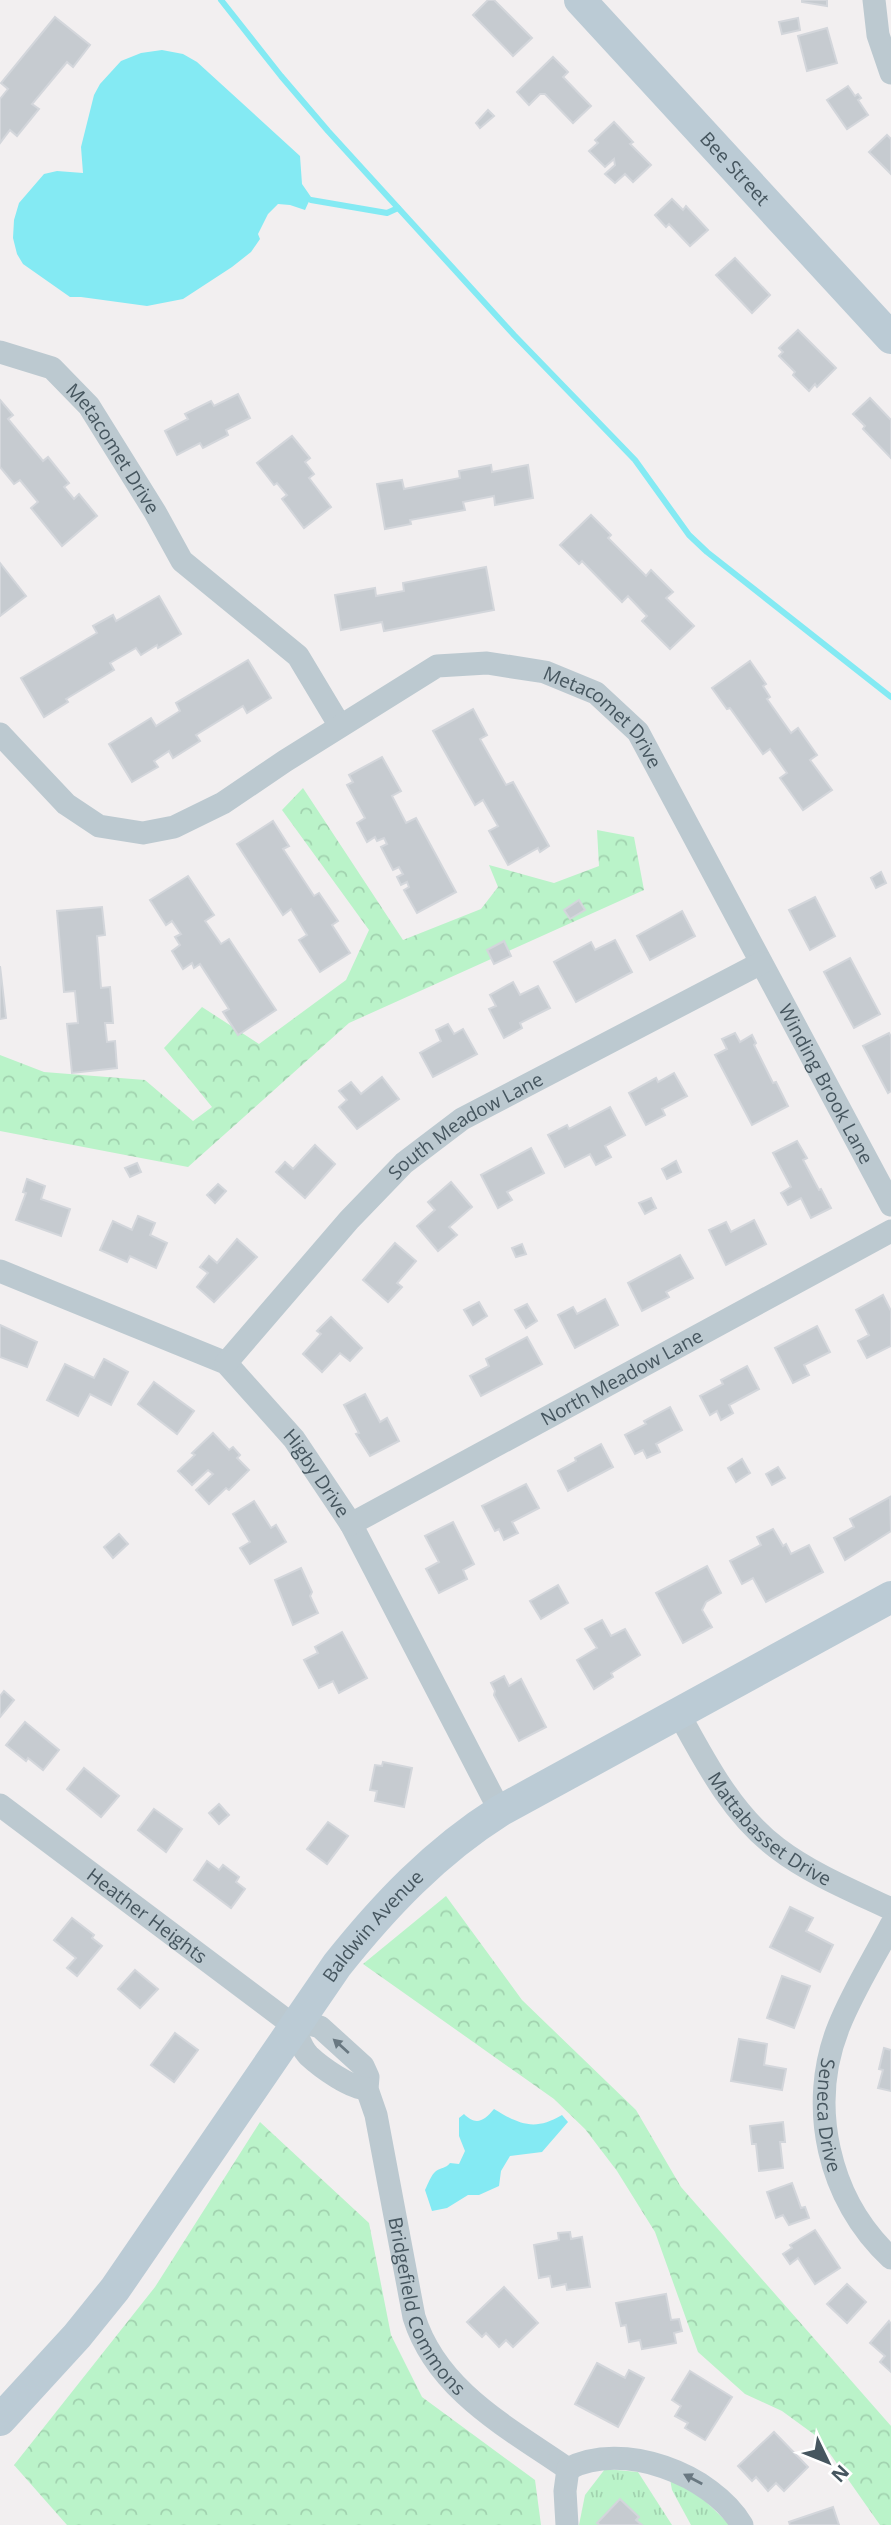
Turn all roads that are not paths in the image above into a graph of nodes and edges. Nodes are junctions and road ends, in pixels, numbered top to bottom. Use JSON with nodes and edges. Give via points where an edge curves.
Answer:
{"nodes":[{"id":1,"x":580,"y":0,"type":"edge"},
{"id":2,"x":874,"y":0,"type":"edge"},
{"id":3,"x":891,"y":73,"type":"edge"},
{"id":4,"x":891,"y":338,"type":"edge"},
{"id":5,"x":0,"y":352,"type":"edge"},
{"id":6,"x":340,"y":726,"type":"junction"},
{"id":7,"x":0,"y":734,"type":"edge"},
{"id":8,"x":761,"y":963,"type":"junction"},
{"id":9,"x":891,"y":1205,"type":"edge"},
{"id":10,"x":891,"y":1231,"type":"edge"},
{"id":11,"x":0,"y":1271,"type":"edge"},
{"id":12,"x":226,"y":1363,"type":"junction"},
{"id":13,"x":351,"y":1524,"type":"junction"},
{"id":14,"x":891,"y":1597,"type":"edge"},
{"id":15,"x":680,"y":1714,"type":"junction"},
{"id":16,"x":0,"y":1805,"type":"edge"},
{"id":17,"x":500,"y":1811,"type":"junction"},
{"id":18,"x":891,"y":1909,"type":"edge"},
{"id":19,"x":891,"y":1925,"type":"edge"},
{"id":20,"x":294,"y":2026,"type":"junction"},
{"id":21,"x":891,"y":2258,"type":"edge"},
{"id":22,"x":0,"y":2420,"type":"edge"},
{"id":23,"x":568,"y":2469,"type":"junction"},
{"id":24,"x":567,"y":2525,"type":"edge"},
{"id":25,"x":742,"y":2525,"type":"edge"}],
"edges":[{"from":1,"to":4,"type":"street","name":"Bee Street"},
{"from":2,"to":3,"type":"street","via":[[878,35]]},
{"from":5,"to":6,"type":"street","name":"Metacomet Drive","via":[[52,368],[89,406],[182,561],[298,656]]},
{"from":6,"to":7,"type":"street","name":"Metacomet Drive","via":[[223,803],[174,827],[143,833],[99,826],[66,804]]},
{"from":6,"to":8,"type":"street","name":"Metacomet Drive","via":[[437,666],[487,663],[545,672],[596,693],[638,732]]},
{"from":8,"to":9,"type":"street","name":"Winding Brook Lane"},
{"from":8,"to":12,"type":"street","name":"South Meadow Lane","via":[[462,1119],[385,1182]]},
{"from":10,"to":13,"type":"street","name":"North Meadow Lane"},
{"from":11,"to":12,"type":"street","name":"Higby Drive"},
{"from":12,"to":13,"type":"street","name":"Higby Drive","via":[[294,1439]]},
{"from":13,"to":17,"type":"street","name":"Higby Drive"},
{"from":14,"to":15,"type":"street","name":"Baldwin Avenue"},
{"from":15,"to":17,"type":"street","name":"Baldwin Avenue"},
{"from":15,"to":18,"type":"street","name":"Mattabasset Drive","via":[[717,1782],[776,1848]]},
{"from":16,"to":20,"type":"street","name":"Heather Heights"},
{"from":17,"to":20,"type":"street","name":"Baldwin Avenue","via":[[449,1847],[388,1904]]},
{"from":19,"to":21,"type":"street","name":"Seneca Drive","via":[[839,2026],[827,2067],[823,2107],[840,2185],[855,2216]]},
{"from":20,"to":22,"type":"street","name":"Baldwin Avenue","via":[[115,2289]]},
{"from":20,"to":23,"type":"street","name":"Bridgefield Commons","via":[[309,2056],[349,2085],[367,2089],[376,2115],[414,2317],[425,2345],[472,2402]]},
{"from":23,"to":24,"type":"street"},
{"from":25,"to":23,"type":"street","one_way":true,"via":[[701,2483],[666,2468],[595,2459]]}]}
